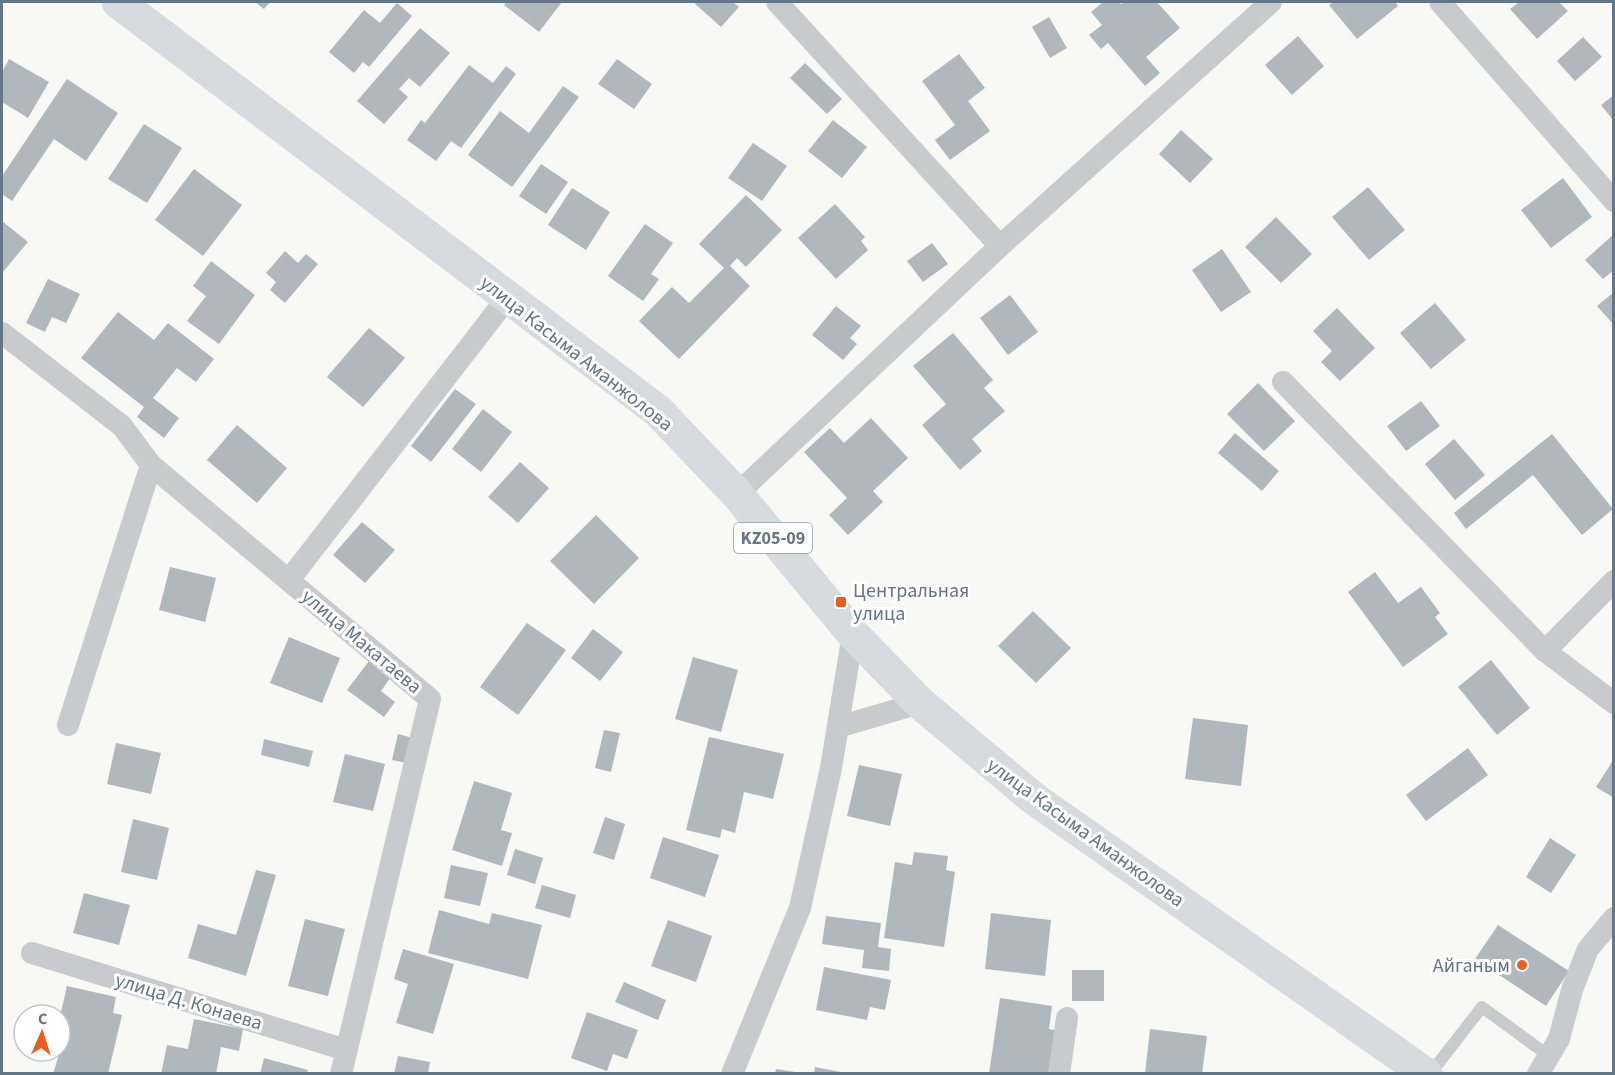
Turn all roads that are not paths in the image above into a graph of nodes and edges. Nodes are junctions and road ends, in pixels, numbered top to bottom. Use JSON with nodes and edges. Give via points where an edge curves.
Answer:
{"nodes":[{"id":1,"x":118,"y":2,"type":"edge"},
{"id":2,"x":1271,"y":2,"type":"edge"},
{"id":3,"x":1440,"y":2,"type":"edge"},
{"id":4,"x":782,"y":3,"type":"edge"},
{"id":5,"x":1614,"y":201,"type":"edge"},
{"id":6,"x":1000,"y":246,"type":"junction"},
{"id":7,"x":508,"y":297,"type":"junction"},
{"id":8,"x":2,"y":333,"type":"edge"},
{"id":9,"x":1283,"y":382,"type":"dead end"},
{"id":10,"x":151,"y":465,"type":"junction"},
{"id":11,"x":737,"y":494,"type":"junction"},
{"id":12,"x":289,"y":580,"type":"junction"},
{"id":13,"x":1614,"y":581,"type":"edge"},
{"id":14,"x":853,"y":634,"type":"junction"},
{"id":15,"x":1545,"y":651,"type":"junction"},
{"id":16,"x":920,"y":703,"type":"junction"},
{"id":17,"x":1614,"y":703,"type":"edge"},
{"id":18,"x":68,"y":725,"type":"dead end"},
{"id":19,"x":838,"y":727,"type":"junction"},
{"id":20,"x":1614,"y":918,"type":"edge"},
{"id":21,"x":32,"y":952,"type":"dead end"},
{"id":22,"x":1067,"y":1018,"type":"dead end"},
{"id":23,"x":346,"y":1050,"type":"junction"},
{"id":24,"x":1543,"y":1065,"type":"edge"},
{"id":25,"x":340,"y":1074,"type":"edge"},
{"id":26,"x":732,"y":1074,"type":"edge"},
{"id":27,"x":1059,"y":1074,"type":"edge"},
{"id":28,"x":1428,"y":1074,"type":"edge"}],
"edges":[{"from":1,"to":7,"type":"main road","name":"улица Касыма Аманжолова","number":"KZ05-09"},
{"from":2,"to":6,"type":"street"},
{"from":3,"to":5,"type":"street"},
{"from":4,"to":6,"type":"street"},
{"from":6,"to":11,"type":"street"},
{"from":7,"to":11,"type":"main road","name":"улица Касыма Аманжолова","number":"KZ05-09","via":[[658,411]]},
{"from":7,"to":12,"type":"street"},
{"from":8,"to":10,"type":"street","name":"улица Макатаева","via":[[123,426]]},
{"from":9,"to":15,"type":"street"},
{"from":10,"to":12,"type":"street","name":"улица Макатаева"},
{"from":10,"to":18,"type":"street"},
{"from":11,"to":14,"type":"main road","name":"улица Касыма Аманжолова","number":"KZ05-09"},
{"from":12,"to":23,"type":"street","name":"улица Макатаева","via":[[430,699]]},
{"from":13,"to":15,"type":"street"},
{"from":14,"to":16,"type":"main road","name":"улица Касыма Аманжолова","number":"KZ05-09"},
{"from":14,"to":19,"type":"street"},
{"from":15,"to":17,"type":"street"},
{"from":16,"to":19,"type":"street"},
{"from":16,"to":28,"type":"main road","name":"улица Касыма Аманжолова","number":"KZ05-09","via":[[1033,798]]},
{"from":19,"to":26,"type":"street","via":[[800,908]]},
{"from":20,"to":24,"type":"street","via":[[1588,949],[1559,1039]]},
{"from":21,"to":23,"type":"street","name":"улица Д. Конаева"},
{"from":22,"to":27,"type":"street"},
{"from":23,"to":25,"type":"street","name":"улица Макатаева"},
{"from":24,"to":28,"type":"lane","via":[[1482,1007]]}]}
